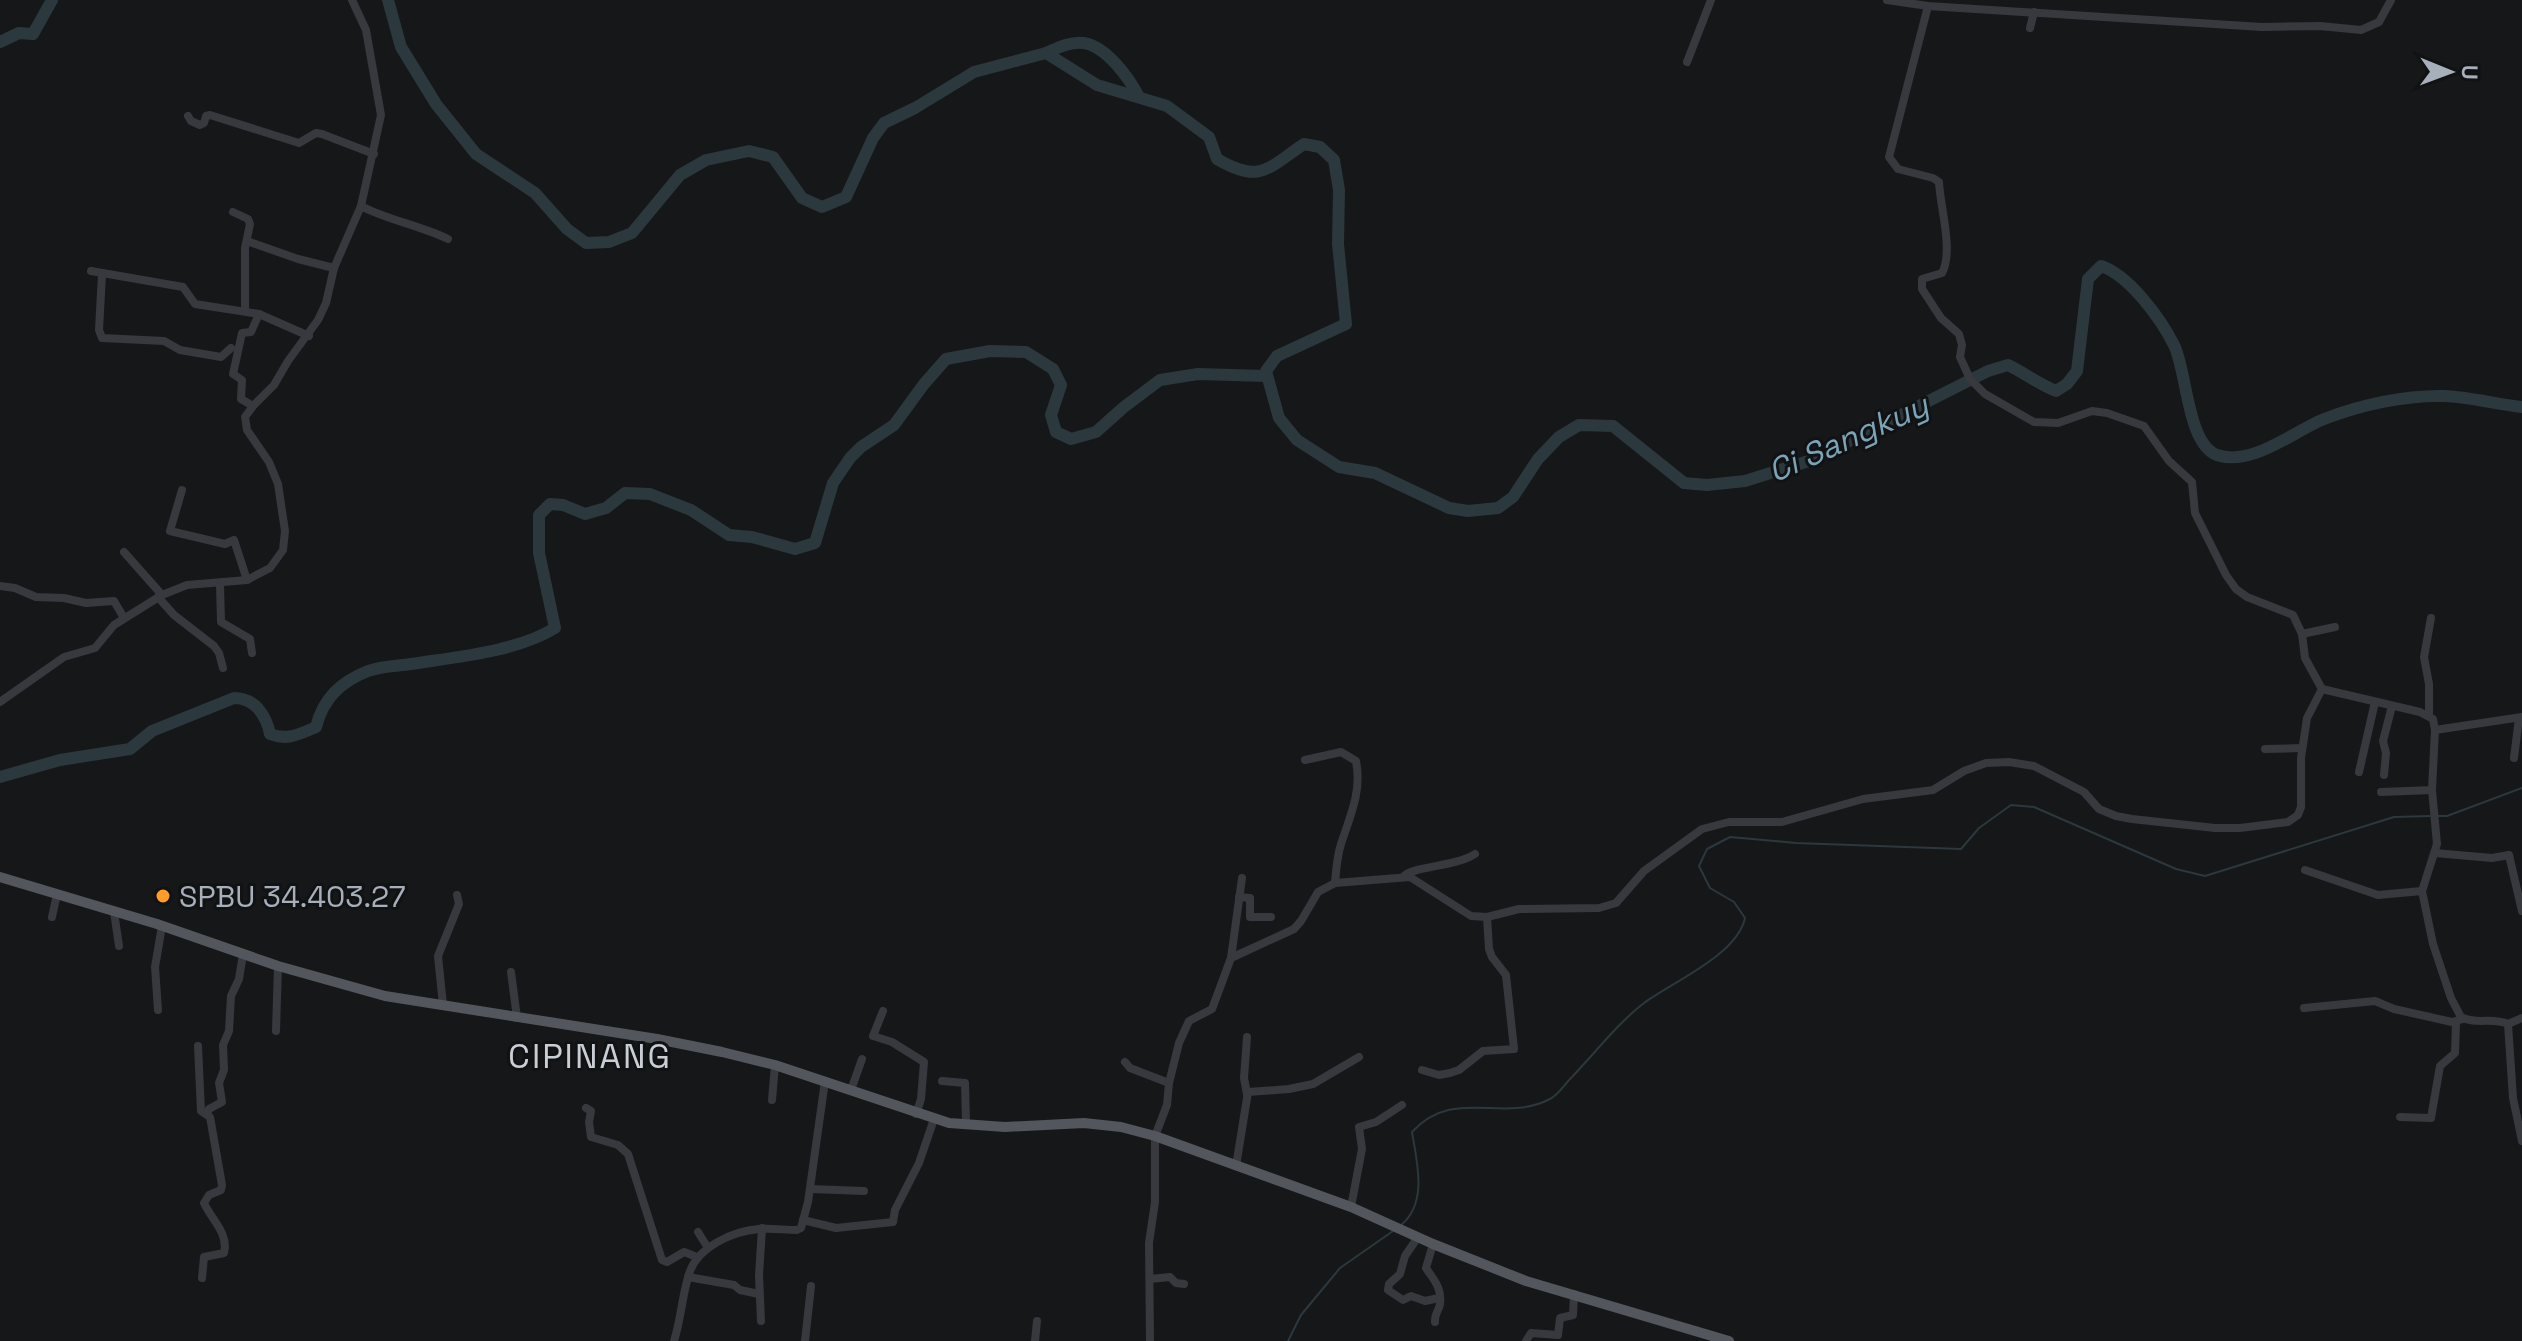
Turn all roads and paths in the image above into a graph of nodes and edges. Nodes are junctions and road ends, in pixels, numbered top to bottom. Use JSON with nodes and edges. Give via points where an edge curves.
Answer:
{"nodes":[{"id":1,"x":352,"y":0,"type":"edge"},
{"id":2,"x":1711,"y":0,"type":"edge"},
{"id":3,"x":1887,"y":0,"type":"edge"},
{"id":4,"x":2391,"y":0,"type":"edge"},
{"id":5,"x":1928,"y":6,"type":"junction"},
{"id":6,"x":2034,"y":12,"type":"junction"},
{"id":7,"x":2030,"y":28,"type":"dead end"},
{"id":8,"x":1687,"y":62,"type":"dead end"},
{"id":9,"x":188,"y":116,"type":"dead end"},
{"id":10,"x":374,"y":154,"type":"junction"},
{"id":11,"x":361,"y":206,"type":"junction"},
{"id":12,"x":233,"y":212,"type":"dead end"},
{"id":13,"x":448,"y":239,"type":"dead end"},
{"id":14,"x":247,"y":241,"type":"junction"},
{"id":15,"x":334,"y":268,"type":"junction"},
{"id":16,"x":91,"y":271,"type":"dead end"},
{"id":17,"x":102,"y":274,"type":"junction"},
{"id":18,"x":245,"y":311,"type":"junction"},
{"id":19,"x":259,"y":314,"type":"junction"},
{"id":20,"x":309,"y":336,"type":"junction"},
{"id":21,"x":231,"y":348,"type":"dead end"},
{"id":22,"x":221,"y":357,"type":"junction"},
{"id":23,"x":233,"y":374,"type":"junction"},
{"id":24,"x":253,"y":406,"type":"junction"},
{"id":25,"x":182,"y":490,"type":"dead end"},
{"id":26,"x":124,"y":552,"type":"dead end"},
{"id":27,"x":247,"y":580,"type":"junction"},
{"id":28,"x":220,"y":584,"type":"junction"},
{"id":29,"x":0,"y":586,"type":"edge"},
{"id":30,"x":160,"y":596,"type":"junction"},
{"id":31,"x":124,"y":618,"type":"junction"},
{"id":32,"x":2431,"y":618,"type":"dead end"},
{"id":33,"x":2335,"y":627,"type":"dead end"},
{"id":34,"x":2302,"y":634,"type":"junction"},
{"id":35,"x":252,"y":653,"type":"dead end"},
{"id":36,"x":223,"y":668,"type":"dead end"},
{"id":37,"x":2322,"y":689,"type":"junction"},
{"id":38,"x":0,"y":702,"type":"edge"},
{"id":39,"x":2375,"y":702,"type":"junction"},
{"id":40,"x":2392,"y":706,"type":"junction"},
{"id":41,"x":2429,"y":715,"type":"junction"},
{"id":42,"x":2520,"y":717,"type":"edge"},
{"id":43,"x":2435,"y":730,"type":"junction"},
{"id":44,"x":2302,"y":748,"type":"junction"},
{"id":45,"x":2265,"y":749,"type":"dead end"},
{"id":46,"x":2514,"y":758,"type":"dead end"},
{"id":47,"x":1305,"y":760,"type":"dead end"},
{"id":48,"x":2359,"y":772,"type":"dead end"},
{"id":49,"x":2384,"y":775,"type":"dead end"},
{"id":50,"x":2432,"y":790,"type":"junction"},
{"id":51,"x":2381,"y":792,"type":"dead end"},
{"id":52,"x":2435,"y":853,"type":"junction"},
{"id":53,"x":1475,"y":854,"type":"dead end"},
{"id":54,"x":2305,"y":870,"type":"dead end"},
{"id":55,"x":1404,"y":876,"type":"junction"},
{"id":56,"x":0,"y":877,"type":"edge"},
{"id":57,"x":1242,"y":878,"type":"dead end"},
{"id":58,"x":1335,"y":883,"type":"junction"},
{"id":59,"x":2422,"y":891,"type":"junction"},
{"id":60,"x":57,"y":894,"type":"junction"},
{"id":61,"x":457,"y":895,"type":"dead end"},
{"id":62,"x":1239,"y":897,"type":"junction"},
{"id":63,"x":2522,"y":911,"type":"edge"},
{"id":64,"x":114,"y":912,"type":"junction"},
{"id":65,"x":52,"y":917,"type":"dead end"},
{"id":66,"x":1271,"y":917,"type":"dead end"},
{"id":67,"x":1487,"y":917,"type":"junction"},
{"id":68,"x":162,"y":926,"type":"junction"},
{"id":69,"x":119,"y":946,"type":"dead end"},
{"id":70,"x":243,"y":954,"type":"junction"},
{"id":71,"x":1231,"y":958,"type":"junction"},
{"id":72,"x":278,"y":966,"type":"junction"},
{"id":73,"x":511,"y":972,"type":"dead end"},
{"id":74,"x":443,"y":1005,"type":"junction"},
{"id":75,"x":2304,"y":1008,"type":"dead end"},
{"id":76,"x":158,"y":1010,"type":"dead end"},
{"id":77,"x":883,"y":1011,"type":"dead end"},
{"id":78,"x":517,"y":1018,"type":"junction"},
{"id":79,"x":2522,"y":1018,"type":"edge"},
{"id":80,"x":2460,"y":1021,"type":"junction"},
{"id":81,"x":2508,"y":1024,"type":"junction"},
{"id":82,"x":276,"y":1031,"type":"dead end"},
{"id":83,"x":1247,"y":1037,"type":"dead end"},
{"id":84,"x":198,"y":1046,"type":"dead end"},
{"id":85,"x":1359,"y":1057,"type":"dead end"},
{"id":86,"x":862,"y":1059,"type":"dead end"},
{"id":87,"x":1125,"y":1062,"type":"dead end"},
{"id":88,"x":775,"y":1065,"type":"junction"},
{"id":89,"x":1422,"y":1070,"type":"dead end"},
{"id":90,"x":825,"y":1081,"type":"junction"},
{"id":91,"x":942,"y":1081,"type":"dead end"},
{"id":92,"x":1169,"y":1083,"type":"junction"},
{"id":93,"x":851,"y":1090,"type":"junction"},
{"id":94,"x":1247,"y":1094,"type":"junction"},
{"id":95,"x":772,"y":1100,"type":"dead end"},
{"id":96,"x":1402,"y":1105,"type":"dead end"},
{"id":97,"x":586,"y":1108,"type":"dead end"},
{"id":98,"x":207,"y":1114,"type":"junction"},
{"id":99,"x":916,"y":1114,"type":"junction"},
{"id":100,"x":2400,"y":1117,"type":"dead end"},
{"id":101,"x":934,"y":1119,"type":"junction"},
{"id":102,"x":966,"y":1124,"type":"junction"},
{"id":103,"x":1155,"y":1136,"type":"junction"},
{"id":104,"x":2522,"y":1141,"type":"edge"},
{"id":105,"x":1236,"y":1166,"type":"junction"},
{"id":106,"x":810,"y":1189,"type":"junction"},
{"id":107,"x":864,"y":1191,"type":"dead end"},
{"id":108,"x":1351,"y":1207,"type":"junction"},
{"id":109,"x":803,"y":1220,"type":"junction"},
{"id":110,"x":762,"y":1228,"type":"junction"},
{"id":111,"x":698,"y":1232,"type":"dead end"},
{"id":112,"x":1417,"y":1236,"type":"junction"},
{"id":113,"x":1433,"y":1244,"type":"junction"},
{"id":114,"x":708,"y":1248,"type":"junction"},
{"id":115,"x":697,"y":1257,"type":"junction"},
{"id":116,"x":688,"y":1277,"type":"junction"},
{"id":117,"x":202,"y":1278,"type":"dead end"},
{"id":118,"x":1150,"y":1279,"type":"junction"},
{"id":119,"x":1184,"y":1284,"type":"dead end"},
{"id":120,"x":811,"y":1286,"type":"dead end"},
{"id":121,"x":759,"y":1294,"type":"junction"},
{"id":122,"x":1574,"y":1294,"type":"junction"},
{"id":123,"x":1439,"y":1298,"type":"junction"},
{"id":124,"x":761,"y":1321,"type":"dead end"},
{"id":125,"x":1037,"y":1321,"type":"dead end"},
{"id":126,"x":1435,"y":1322,"type":"dead end"},
{"id":127,"x":674,"y":1341,"type":"edge"},
{"id":128,"x":805,"y":1341,"type":"edge"},
{"id":129,"x":1035,"y":1341,"type":"edge"},
{"id":130,"x":1150,"y":1341,"type":"edge"},
{"id":131,"x":1526,"y":1341,"type":"edge"},
{"id":132,"x":1729,"y":1341,"type":"edge"}],
"edges":[{"from":1,"to":10,"type":"street","via":[[366,30],[381,109]]},
{"from":2,"to":8,"type":"street"},
{"from":3,"to":5,"type":"street"},
{"from":4,"to":6,"type":"street","via":[[2379,22],[2361,30]]},
{"from":5,"to":6,"type":"street"},
{"from":5,"to":34,"type":"street","via":[[1889,157],[1898,169],[1939,182],[1945,270],[1925,277],[1921,286],[1959,334],[1960,357],[1970,379],[1985,394],[2034,422],[2058,423],[2092,411],[2144,426],[2192,482],[2195,513],[2236,589],[2289,613]]},
{"from":6,"to":7,"type":"street"},
{"from":9,"to":10,"type":"street","via":[[200,125],[207,115],[220,117],[299,143],[316,133]]},
{"from":10,"to":11,"type":"street"},
{"from":11,"to":13,"type":"street"},
{"from":11,"to":15,"type":"street"},
{"from":12,"to":14,"type":"street","via":[[249,221]]},
{"from":14,"to":15,"type":"street"},
{"from":14,"to":18,"type":"street"},
{"from":15,"to":20,"type":"street","via":[[326,303]]},
{"from":16,"to":17,"type":"street"},
{"from":17,"to":18,"type":"street","via":[[183,287],[195,304]]},
{"from":17,"to":22,"type":"street","via":[[102,338],[164,341],[180,350]]},
{"from":18,"to":19,"type":"street"},
{"from":19,"to":20,"type":"street"},
{"from":19,"to":23,"type":"street","via":[[252,331],[242,333]]},
{"from":20,"to":24,"type":"street"},
{"from":21,"to":22,"type":"street"},
{"from":22,"to":23,"type":"street"},
{"from":23,"to":24,"type":"street","via":[[242,380],[241,399]]},
{"from":24,"to":27,"type":"street","via":[[245,426],[278,484],[285,542],[275,562]]},
{"from":25,"to":27,"type":"street","via":[[170,531],[225,544],[234,540]]},
{"from":26,"to":30,"type":"street"},
{"from":27,"to":28,"type":"street"},
{"from":28,"to":30,"type":"street","via":[[187,585]]},
{"from":28,"to":35,"type":"street","via":[[221,622],[250,639]]},
{"from":29,"to":31,"type":"street","via":[[36,597],[114,601]]},
{"from":30,"to":31,"type":"street"},
{"from":30,"to":36,"type":"street","via":[[174,615],[214,646]]},
{"from":31,"to":38,"type":"street","via":[[100,645],[64,657]]},
{"from":32,"to":41,"type":"street","via":[[2424,657]]},
{"from":33,"to":34,"type":"street"},
{"from":34,"to":37,"type":"street","via":[[2305,658]]},
{"from":37,"to":39,"type":"street"},
{"from":37,"to":44,"type":"street","via":[[2307,718]]},
{"from":39,"to":40,"type":"street"},
{"from":39,"to":48,"type":"street"},
{"from":40,"to":41,"type":"street"},
{"from":40,"to":49,"type":"street","via":[[2383,741]]},
{"from":41,"to":43,"type":"street"},
{"from":42,"to":43,"type":"street"},
{"from":42,"to":46,"type":"street"},
{"from":43,"to":50,"type":"street"},
{"from":44,"to":45,"type":"street"},
{"from":44,"to":67,"type":"street","via":[[2301,807],[2288,822],[2215,828],[2116,816],[2048,771],[2024,763],[1986,763],[1933,790],[1863,799],[1782,822],[1729,822],[1702,829],[1644,871],[1616,903],[1519,909]]},
{"from":47,"to":58,"type":"street","via":[[1341,752],[1357,763],[1354,812],[1341,844]]},
{"from":50,"to":51,"type":"street"},
{"from":50,"to":52,"type":"street"},
{"from":52,"to":59,"type":"street"},
{"from":52,"to":63,"type":"street","via":[[2509,855]]},
{"from":53,"to":55,"type":"street"},
{"from":54,"to":59,"type":"street","via":[[2378,895]]},
{"from":55,"to":58,"type":"street"},
{"from":55,"to":67,"type":"street","via":[[1420,881],[1467,915]]},
{"from":56,"to":60,"type":"main road"},
{"from":57,"to":62,"type":"street"},
{"from":58,"to":71,"type":"street","via":[[1318,892],[1294,929]]},
{"from":59,"to":80,"type":"street","via":[[2433,944]]},
{"from":60,"to":64,"type":"main road"},
{"from":60,"to":65,"type":"street"},
{"from":61,"to":74,"type":"street","via":[[459,904],[438,956]]},
{"from":62,"to":66,"type":"street","via":[[1250,898],[1250,917]]},
{"from":62,"to":71,"type":"street"},
{"from":64,"to":68,"type":"main road"},
{"from":64,"to":69,"type":"street"},
{"from":67,"to":89,"type":"street","via":[[1489,949],[1506,975],[1514,1049],[1483,1051],[1450,1073]]},
{"from":68,"to":70,"type":"main road"},
{"from":68,"to":76,"type":"street","via":[[155,967]]},
{"from":70,"to":72,"type":"main road"},
{"from":70,"to":98,"type":"street","via":[[223,1045],[222,1102]]},
{"from":71,"to":92,"type":"street","via":[[1212,1009],[1189,1021]]},
{"from":72,"to":74,"type":"main road","via":[[385,996]]},
{"from":72,"to":82,"type":"street"},
{"from":73,"to":78,"type":"street"},
{"from":74,"to":78,"type":"main road"},
{"from":75,"to":80,"type":"street","via":[[2375,1001]]},
{"from":77,"to":99,"type":"street","via":[[873,1036],[924,1062]]},
{"from":78,"to":88,"type":"main road","via":[[657,1039]]},
{"from":79,"to":81,"type":"street"},
{"from":80,"to":81,"type":"street"},
{"from":80,"to":100,"type":"street","via":[[2455,1053],[2440,1066],[2431,1118]]},
{"from":81,"to":104,"type":"street"},
{"from":83,"to":94,"type":"street"},
{"from":84,"to":98,"type":"street","via":[[201,1111]]},
{"from":85,"to":94,"type":"street","via":[[1313,1084]]},
{"from":86,"to":93,"type":"street"},
{"from":87,"to":92,"type":"street"},
{"from":88,"to":90,"type":"main road"},
{"from":88,"to":95,"type":"street"},
{"from":90,"to":93,"type":"main road"},
{"from":90,"to":106,"type":"street"},
{"from":91,"to":102,"type":"street","via":[[965,1083]]},
{"from":92,"to":103,"type":"street"},
{"from":93,"to":99,"type":"main road"},
{"from":94,"to":105,"type":"street"},
{"from":96,"to":108,"type":"street","via":[[1359,1127],[1362,1149]]},
{"from":97,"to":115,"type":"street","via":[[591,1111],[591,1137],[618,1145],[632,1162],[662,1260],[684,1252]]},
{"from":98,"to":117,"type":"street","via":[[222,1185],[204,1203],[225,1250],[204,1257]]},
{"from":99,"to":101,"type":"main road"},
{"from":101,"to":102,"type":"main road"},
{"from":101,"to":109,"type":"street","via":[[893,1222],[836,1228]]},
{"from":102,"to":103,"type":"main road","via":[[1084,1123]]},
{"from":103,"to":105,"type":"main road"},
{"from":103,"to":118,"type":"street"},
{"from":105,"to":108,"type":"main road"},
{"from":106,"to":107,"type":"street"},
{"from":106,"to":109,"type":"street"},
{"from":108,"to":112,"type":"main road"},
{"from":109,"to":110,"type":"street","via":[[797,1230]]},
{"from":110,"to":114,"type":"street"},
{"from":110,"to":121,"type":"street"},
{"from":111,"to":114,"type":"street"},
{"from":112,"to":113,"type":"main road"},
{"from":112,"to":123,"type":"street","via":[[1388,1290],[1403,1300]]},
{"from":113,"to":122,"type":"main road"},
{"from":113,"to":123,"type":"street","via":[[1426,1268],[1439,1285]]},
{"from":114,"to":115,"type":"street"},
{"from":115,"to":116,"type":"street"},
{"from":116,"to":121,"type":"street"},
{"from":116,"to":127,"type":"street"},
{"from":118,"to":119,"type":"street","via":[[1170,1277]]},
{"from":118,"to":130,"type":"street"},
{"from":120,"to":128,"type":"street"},
{"from":121,"to":124,"type":"street"},
{"from":122,"to":131,"type":"street","via":[[1573,1315],[1560,1318],[1558,1335],[1531,1333]]},
{"from":122,"to":132,"type":"main road"},
{"from":123,"to":126,"type":"street"},
{"from":125,"to":129,"type":"street"}]}
